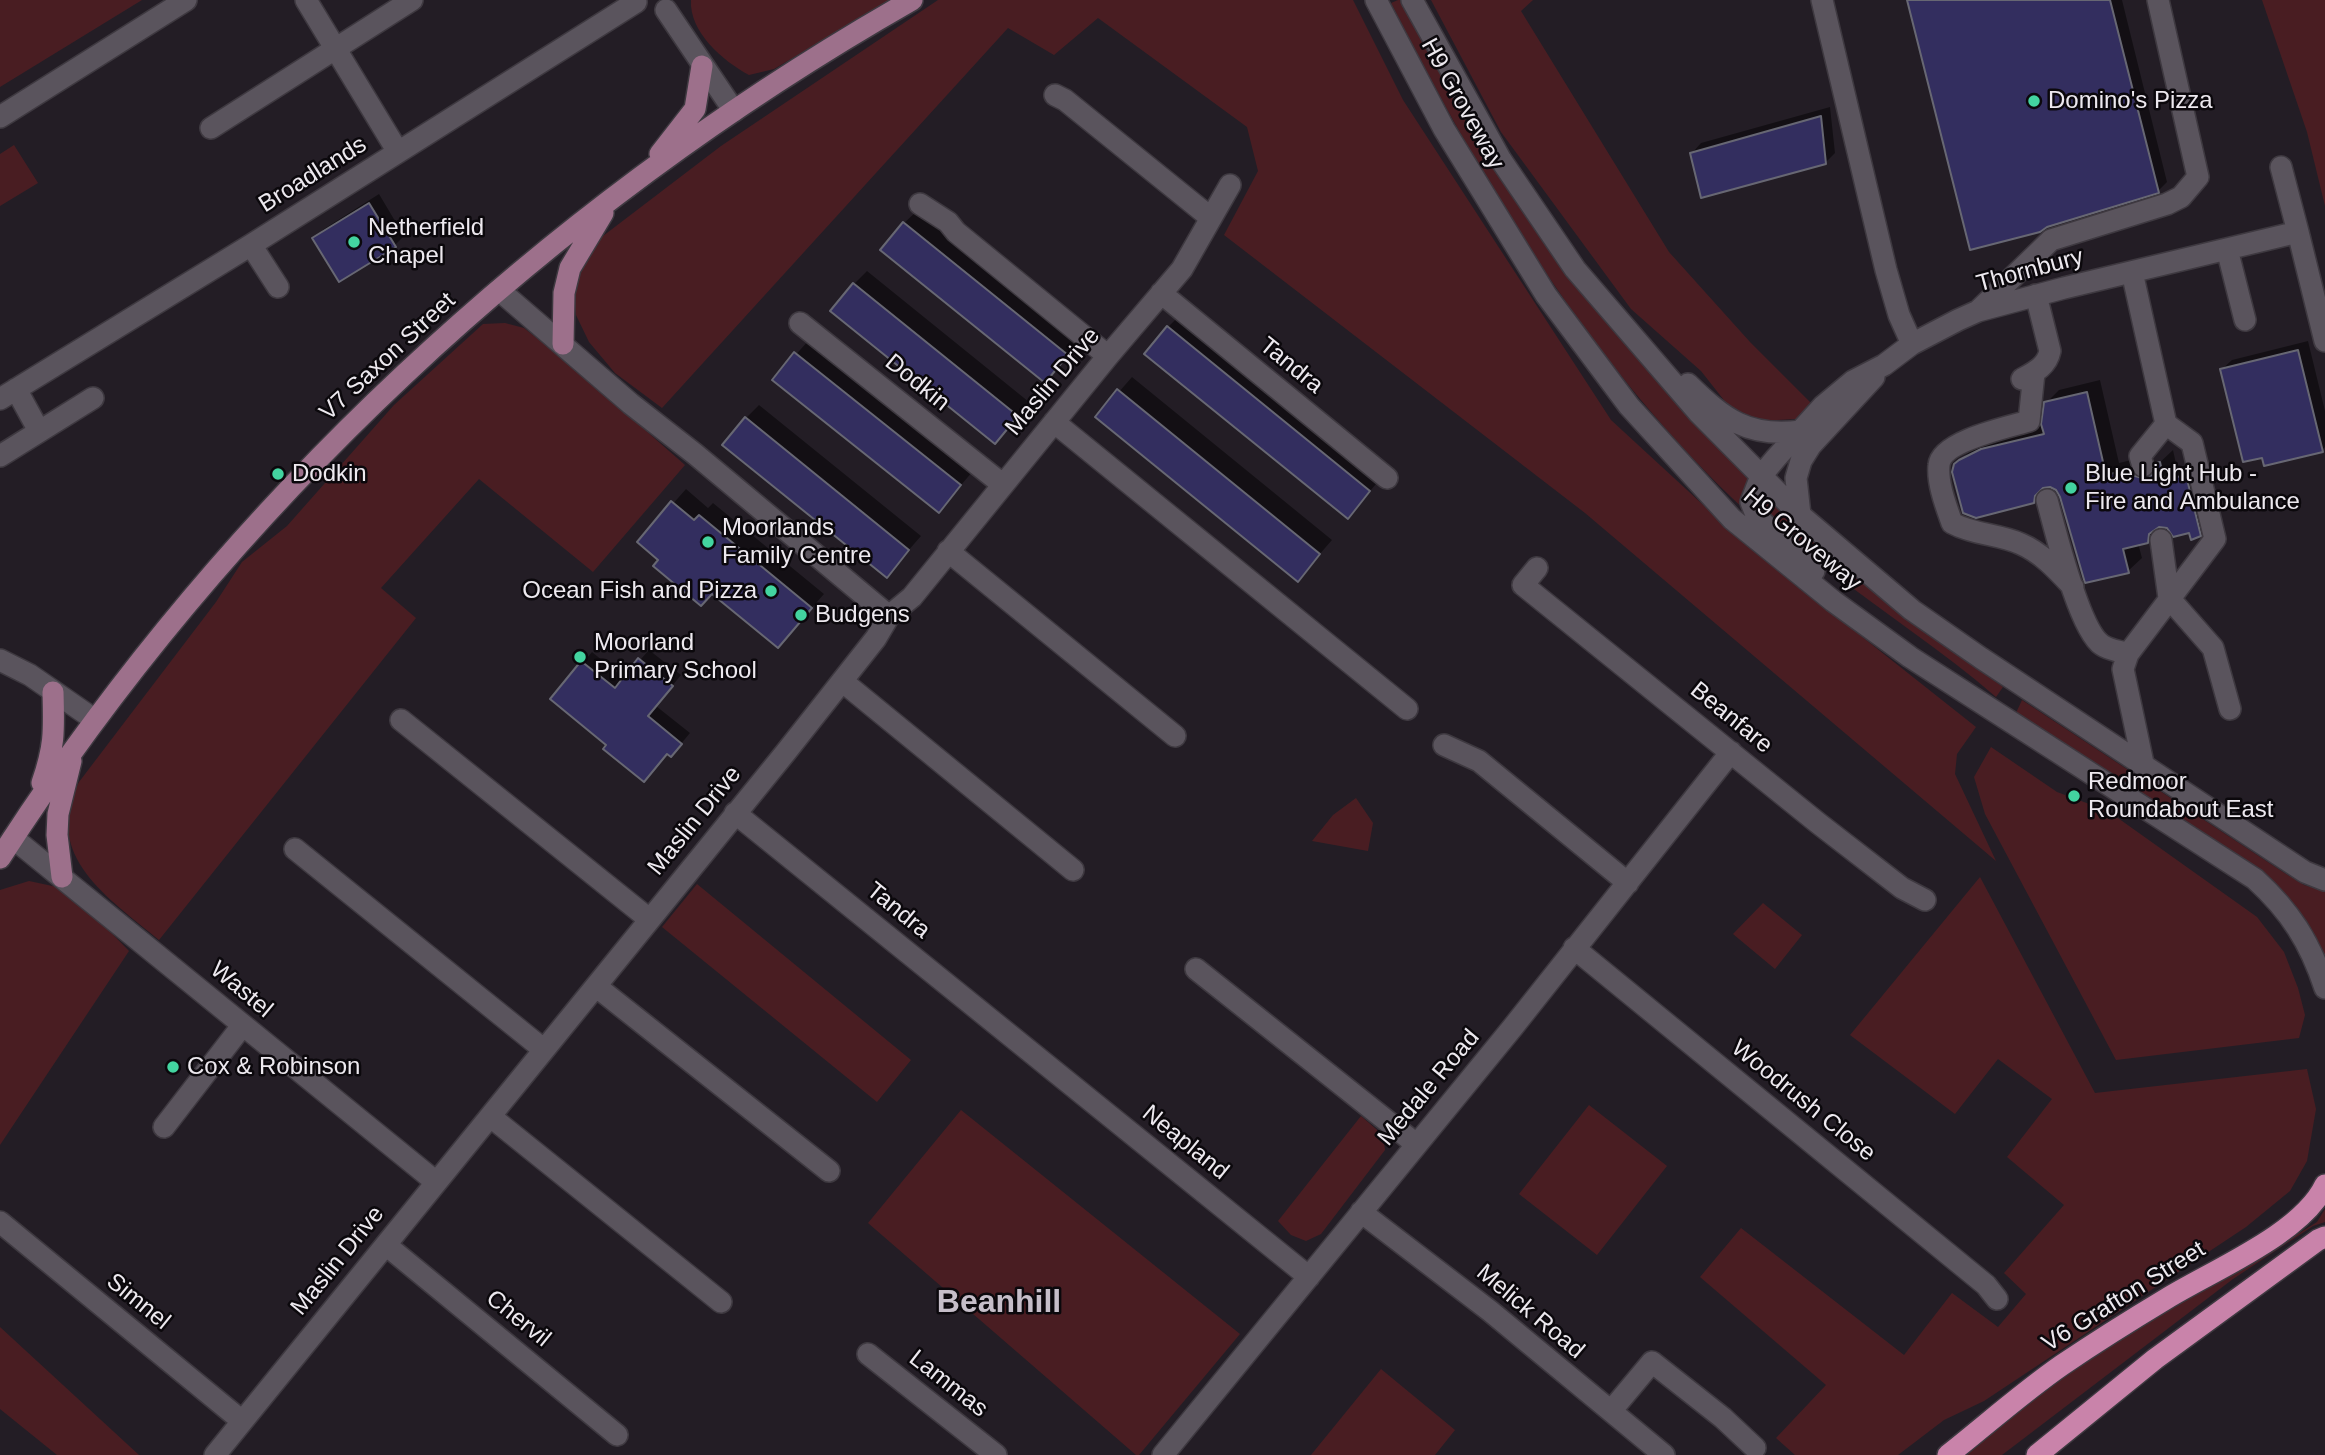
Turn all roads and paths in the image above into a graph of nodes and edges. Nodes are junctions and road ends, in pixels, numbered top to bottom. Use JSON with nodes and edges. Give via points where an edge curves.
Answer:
{"nodes":[{"id":1,"x":186,"y":0,"type":"edge"},
{"id":2,"x":306,"y":0,"type":"edge"},
{"id":3,"x":412,"y":0,"type":"edge"},
{"id":4,"x":912,"y":0,"type":"edge"},
{"id":5,"x":1376,"y":0,"type":"edge"},
{"id":6,"x":1412,"y":0,"type":"edge"},
{"id":7,"x":1822,"y":0,"type":"edge"},
{"id":8,"x":2158,"y":0,"type":"edge"},
{"id":9,"x":636,"y":1,"type":"edge"},
{"id":10,"x":670,"y":5,"type":"edge"},
{"id":11,"x":336,"y":48,"type":"junction"},
{"id":12,"x":702,"y":66,"type":"junction"},
{"id":13,"x":1055,"y":95,"type":"dead end"},
{"id":14,"x":734,"y":111,"type":"junction"},
{"id":15,"x":0,"y":117,"type":"edge"},
{"id":16,"x":211,"y":128,"type":"dead end"},
{"id":17,"x":398,"y":152,"type":"junction"},
{"id":18,"x":2281,"y":167,"type":"dead end"},
{"id":19,"x":635,"y":182,"type":"junction"},
{"id":20,"x":1230,"y":185,"type":"dead end"},
{"id":21,"x":612,"y":200,"type":"junction"},
{"id":22,"x":920,"y":204,"type":"dead end"},
{"id":23,"x":1211,"y":218,"type":"junction"},
{"id":24,"x":2298,"y":232,"type":"junction"},
{"id":25,"x":2052,"y":240,"type":"junction"},
{"id":26,"x":251,"y":245,"type":"junction"},
{"id":27,"x":2227,"y":249,"type":"junction"},
{"id":28,"x":2132,"y":272,"type":"junction"},
{"id":29,"x":278,"y":287,"type":"dead end"},
{"id":30,"x":499,"y":290,"type":"junction"},
{"id":31,"x":1161,"y":293,"type":"junction"},
{"id":32,"x":2039,"y":294,"type":"junction"},
{"id":33,"x":1978,"y":312,"type":"junction"},
{"id":34,"x":1614,"y":316,"type":"junction"},
{"id":35,"x":2245,"y":320,"type":"dead end"},
{"id":36,"x":800,"y":323,"type":"dead end"},
{"id":37,"x":2325,"y":341,"type":"edge"},
{"id":38,"x":563,"y":344,"type":"junction"},
{"id":39,"x":1912,"y":344,"type":"junction"},
{"id":40,"x":1108,"y":356,"type":"junction"},
{"id":41,"x":1884,"y":365,"type":"junction"},
{"id":42,"x":8,"y":394,"type":"edge"},
{"id":43,"x":93,"y":398,"type":"dead end"},
{"id":44,"x":1055,"y":422,"type":"junction"},
{"id":45,"x":2166,"y":424,"type":"junction"},
{"id":46,"x":39,"y":431,"type":"junction"},
{"id":47,"x":1801,"y":431,"type":"junction"},
{"id":48,"x":0,"y":456,"type":"edge"},
{"id":49,"x":2143,"y":466,"type":"dead end"},
{"id":50,"x":1761,"y":476,"type":"junction"},
{"id":51,"x":1387,"y":478,"type":"dead end"},
{"id":52,"x":1002,"y":484,"type":"junction"},
{"id":53,"x":2047,"y":500,"type":"dead end"},
{"id":54,"x":1800,"y":514,"type":"junction"},
{"id":55,"x":2161,"y":540,"type":"dead end"},
{"id":56,"x":948,"y":551,"type":"junction"},
{"id":57,"x":1525,"y":583,"type":"dead end"},
{"id":58,"x":2073,"y":587,"type":"junction"},
{"id":59,"x":2169,"y":598,"type":"junction"},
{"id":60,"x":1833,"y":601,"type":"junction"},
{"id":61,"x":889,"y":616,"type":"junction"},
{"id":62,"x":2127,"y":654,"type":"junction"},
{"id":63,"x":0,"y":660,"type":"edge"},
{"id":64,"x":842,"y":681,"type":"junction"},
{"id":65,"x":53,"y":692,"type":"junction"},
{"id":66,"x":1407,"y":709,"type":"dead end"},
{"id":67,"x":2230,"y":709,"type":"dead end"},
{"id":68,"x":95,"y":720,"type":"junction"},
{"id":69,"x":401,"y":720,"type":"dead end"},
{"id":70,"x":1175,"y":736,"type":"dead end"},
{"id":71,"x":1444,"y":745,"type":"dead end"},
{"id":72,"x":73,"y":752,"type":"junction"},
{"id":73,"x":1731,"y":752,"type":"junction"},
{"id":74,"x":2144,"y":768,"type":"junction"},
{"id":75,"x":33,"y":808,"type":"junction"},
{"id":76,"x":735,"y":813,"type":"junction"},
{"id":77,"x":13,"y":838,"type":"junction"},
{"id":78,"x":295,"y":849,"type":"dead end"},
{"id":79,"x":0,"y":858,"type":"edge"},
{"id":80,"x":1073,"y":870,"type":"dead end"},
{"id":81,"x":62,"y":877,"type":"junction"},
{"id":82,"x":2325,"y":880,"type":"edge"},
{"id":83,"x":1628,"y":883,"type":"junction"},
{"id":84,"x":1925,"y":900,"type":"dead end"},
{"id":85,"x":649,"y":919,"type":"junction"},
{"id":86,"x":1574,"y":948,"type":"junction"},
{"id":87,"x":1196,"y":969,"type":"dead end"},
{"id":88,"x":597,"y":987,"type":"junction"},
{"id":89,"x":2325,"y":988,"type":"edge"},
{"id":90,"x":242,"y":1026,"type":"junction"},
{"id":91,"x":543,"y":1049,"type":"junction"},
{"id":92,"x":1029,"y":1049,"type":"joint"},
{"id":93,"x":491,"y":1117,"type":"junction"},
{"id":94,"x":164,"y":1127,"type":"dead end"},
{"id":95,"x":1416,"y":1144,"type":"junction"},
{"id":96,"x":829,"y":1171,"type":"dead end"},
{"id":97,"x":436,"y":1182,"type":"junction"},
{"id":98,"x":2325,"y":1185,"type":"edge"},
{"id":99,"x":1361,"y":1212,"type":"junction"},
{"id":100,"x":0,"y":1223,"type":"edge"},
{"id":101,"x":2325,"y":1237,"type":"edge"},
{"id":102,"x":386,"y":1245,"type":"junction"},
{"id":103,"x":1309,"y":1277,"type":"junction"},
{"id":104,"x":1997,"y":1299,"type":"dead end"},
{"id":105,"x":720,"y":1302,"type":"dead end"},
{"id":106,"x":868,"y":1354,"type":"dead end"},
{"id":107,"x":1611,"y":1411,"type":"junction"},
{"id":108,"x":242,"y":1421,"type":"junction"},
{"id":109,"x":617,"y":1435,"type":"dead end"},
{"id":110,"x":1755,"y":1448,"type":"dead end"},
{"id":111,"x":215,"y":1455,"type":"edge"},
{"id":112,"x":996,"y":1455,"type":"edge"},
{"id":113,"x":1163,"y":1455,"type":"edge"},
{"id":114,"x":1664,"y":1455,"type":"edge"},
{"id":115,"x":1948,"y":1455,"type":"edge"},
{"id":116,"x":2037,"y":1455,"type":"edge"}],
"edges":[{"from":1,"to":15,"type":"street"},
{"from":2,"to":11,"type":"street"},
{"from":3,"to":11,"type":"street"},
{"from":4,"to":14,"type":"main road","name":"V7 Saxon Street"},
{"from":5,"to":60,"type":"street","name":"H9 Groveway","via":[[1444,129],[1546,295],[1629,406],[1732,519]]},
{"from":6,"to":34,"type":"street","name":"H9 Groveway","via":[[1501,160],[1575,269]]},
{"from":7,"to":39,"type":"street","via":[[1886,270]]},
{"from":8,"to":25,"type":"street","via":[[2198,177],[2181,197],[2167,204]]},
{"from":9,"to":10,"type":"street","via":[[653,13]]},
{"from":9,"to":17,"type":"street","name":"Broadlands"},
{"from":10,"to":12,"type":"street"},
{"from":11,"to":16,"type":"street"},
{"from":11,"to":17,"type":"street"},
{"from":12,"to":14,"type":"street"},
{"from":12,"to":19,"type":"main road","via":[[695,109]]},
{"from":13,"to":23,"type":"street"},
{"from":14,"to":19,"type":"main road","name":"V7 Saxon Street"},
{"from":17,"to":26,"type":"street","name":"Broadlands"},
{"from":18,"to":24,"type":"street"},
{"from":19,"to":21,"type":"main road","name":"V7 Saxon Street"},
{"from":20,"to":23,"type":"street","name":"Maslin Drive"},
{"from":21,"to":30,"type":"main road","name":"V7 Saxon Street"},
{"from":21,"to":38,"type":"main road","via":[[570,268],[564,293]]},
{"from":22,"to":40,"type":"street"},
{"from":23,"to":31,"type":"street","name":"Maslin Drive","via":[[1182,269]]},
{"from":24,"to":27,"type":"street","name":"Thornbury"},
{"from":24,"to":37,"type":"street"},
{"from":25,"to":32,"type":"street","via":[[2042,265]]},
{"from":25,"to":33,"type":"street"},
{"from":26,"to":29,"type":"street"},
{"from":26,"to":42,"type":"street","name":"Broadlands"},
{"from":27,"to":28,"type":"street","name":"Thornbury"},
{"from":27,"to":35,"type":"street"},
{"from":28,"to":32,"type":"street","name":"Thornbury"},
{"from":28,"to":45,"type":"street"},
{"from":30,"to":38,"type":"street"},
{"from":30,"to":68,"type":"main road","name":"V7 Saxon Street","via":[[328,450],[222,564]]},
{"from":31,"to":40,"type":"street","name":"Maslin Drive"},
{"from":31,"to":51,"type":"street","name":"Tandra"},
{"from":32,"to":33,"type":"street","name":"Thornbury"},
{"from":32,"to":58,"type":"street","via":[[2050,351],[2049,359],[2027,376],[2029,421],[1959,443],[1941,456],[1938,466],[1952,523],[2023,545]]},
{"from":33,"to":39,"type":"street","name":"Thornbury"},
{"from":34,"to":47,"type":"street","via":[[1721,413],[1744,428],[1770,434]]},
{"from":34,"to":50,"type":"street","name":"H9 Groveway"},
{"from":36,"to":52,"type":"street","name":"Dodkin"},
{"from":38,"to":61,"type":"street"},
{"from":39,"to":41,"type":"street","name":"Thornbury"},
{"from":40,"to":44,"type":"street","name":"Maslin Drive"},
{"from":41,"to":47,"type":"street","name":"Thornbury","via":[[1853,381]]},
{"from":41,"to":54,"type":"street","via":[[1801,461],[1796,478]]},
{"from":42,"to":46,"type":"street","name":"Broadlands"},
{"from":43,"to":46,"type":"street"},
{"from":44,"to":52,"type":"street","name":"Maslin Drive"},
{"from":44,"to":66,"type":"street"},
{"from":45,"to":49,"type":"street","via":[[2140,456]]},
{"from":45,"to":59,"type":"street","via":[[2192,443],[2215,538]]},
{"from":46,"to":48,"type":"street"},
{"from":47,"to":50,"type":"street","name":"Thornbury"},
{"from":50,"to":54,"type":"street","name":"H9 Groveway"},
{"from":50,"to":60,"type":"street","via":[[1751,502],[1757,517],[1816,573]]},
{"from":52,"to":56,"type":"street","name":"Maslin Drive"},
{"from":53,"to":58,"type":"street"},
{"from":54,"to":74,"type":"street","name":"H9 Groveway","via":[[1912,610]]},
{"from":55,"to":59,"type":"street"},
{"from":56,"to":61,"type":"street","name":"Maslin Drive","via":[[912,597]]},
{"from":56,"to":70,"type":"street"},
{"from":57,"to":73,"type":"street","name":"Beanfare"},
{"from":58,"to":62,"type":"street","via":[[2092,635],[2102,646]]},
{"from":59,"to":62,"type":"street"},
{"from":59,"to":67,"type":"street","via":[[2213,648]]},
{"from":60,"to":89,"type":"street","name":"H9 Groveway","via":[[2025,733],[2255,879],[2301,933]]},
{"from":61,"to":64,"type":"street","name":"Maslin Drive"},
{"from":62,"to":74,"type":"street","via":[[2123,669]]},
{"from":63,"to":65,"type":"street"},
{"from":64,"to":76,"type":"street","name":"Maslin Drive"},
{"from":64,"to":80,"type":"street"},
{"from":65,"to":68,"type":"street"},
{"from":65,"to":75,"type":"main road","via":[[55,736]]},
{"from":68,"to":72,"type":"main road","name":"V7 Saxon Street"},
{"from":69,"to":85,"type":"street"},
{"from":71,"to":83,"type":"street","via":[[1479,761]]},
{"from":72,"to":75,"type":"main road","name":"V7 Saxon Street"},
{"from":72,"to":81,"type":"main road","via":[[58,814]]},
{"from":73,"to":83,"type":"street","name":"Medale Road"},
{"from":73,"to":84,"type":"street","name":"Beanfare","via":[[1902,888]]},
{"from":74,"to":82,"type":"street","name":"H9 Groveway","via":[[2305,872]]},
{"from":75,"to":77,"type":"main road","name":"V7 Saxon Street"},
{"from":76,"to":85,"type":"street","name":"Maslin Drive"},
{"from":76,"to":92,"type":"street","name":"Tandra"},
{"from":77,"to":79,"type":"main road","name":"V7 Saxon Street"},
{"from":77,"to":81,"type":"street","name":"Wastel"},
{"from":78,"to":91,"type":"street"},
{"from":81,"to":90,"type":"street","name":"Wastel"},
{"from":83,"to":86,"type":"street","name":"Medale Road"},
{"from":85,"to":88,"type":"street","name":"Maslin Drive"},
{"from":86,"to":95,"type":"street","name":"Medale Road"},
{"from":86,"to":104,"type":"street","name":"Woodrush Close","via":[[1946,1251]]},
{"from":87,"to":95,"type":"street"},
{"from":88,"to":91,"type":"street","name":"Maslin Drive"},
{"from":88,"to":96,"type":"street"},
{"from":90,"to":94,"type":"street"},
{"from":90,"to":97,"type":"street","name":"Wastel"},
{"from":91,"to":93,"type":"street","name":"Maslin Drive"},
{"from":92,"to":103,"type":"street","name":"Neapland"},
{"from":93,"to":97,"type":"street","name":"Maslin Drive"},
{"from":93,"to":105,"type":"street"},
{"from":95,"to":99,"type":"street","name":"Medale Road"},
{"from":97,"to":102,"type":"street","name":"Maslin Drive"},
{"from":98,"to":115,"type":"highway","name":"V6 Grafton Street","via":[[2299,1220],[2060,1366]]},
{"from":99,"to":103,"type":"street","name":"Medale Road"},
{"from":99,"to":107,"type":"street","name":"Melick Road"},
{"from":100,"to":108,"type":"street","name":"Simnel"},
{"from":101,"to":116,"type":"highway","via":[[2155,1359]]},
{"from":102,"to":108,"type":"street","name":"Maslin Drive"},
{"from":102,"to":109,"type":"street","name":"Chervil"},
{"from":103,"to":113,"type":"street","name":"Medale Road"},
{"from":106,"to":112,"type":"street","name":"Lammas"},
{"from":107,"to":110,"type":"street","via":[[1652,1362]]},
{"from":107,"to":114,"type":"street","name":"Melick Road"},
{"from":108,"to":111,"type":"street","name":"Maslin Drive"}]}
